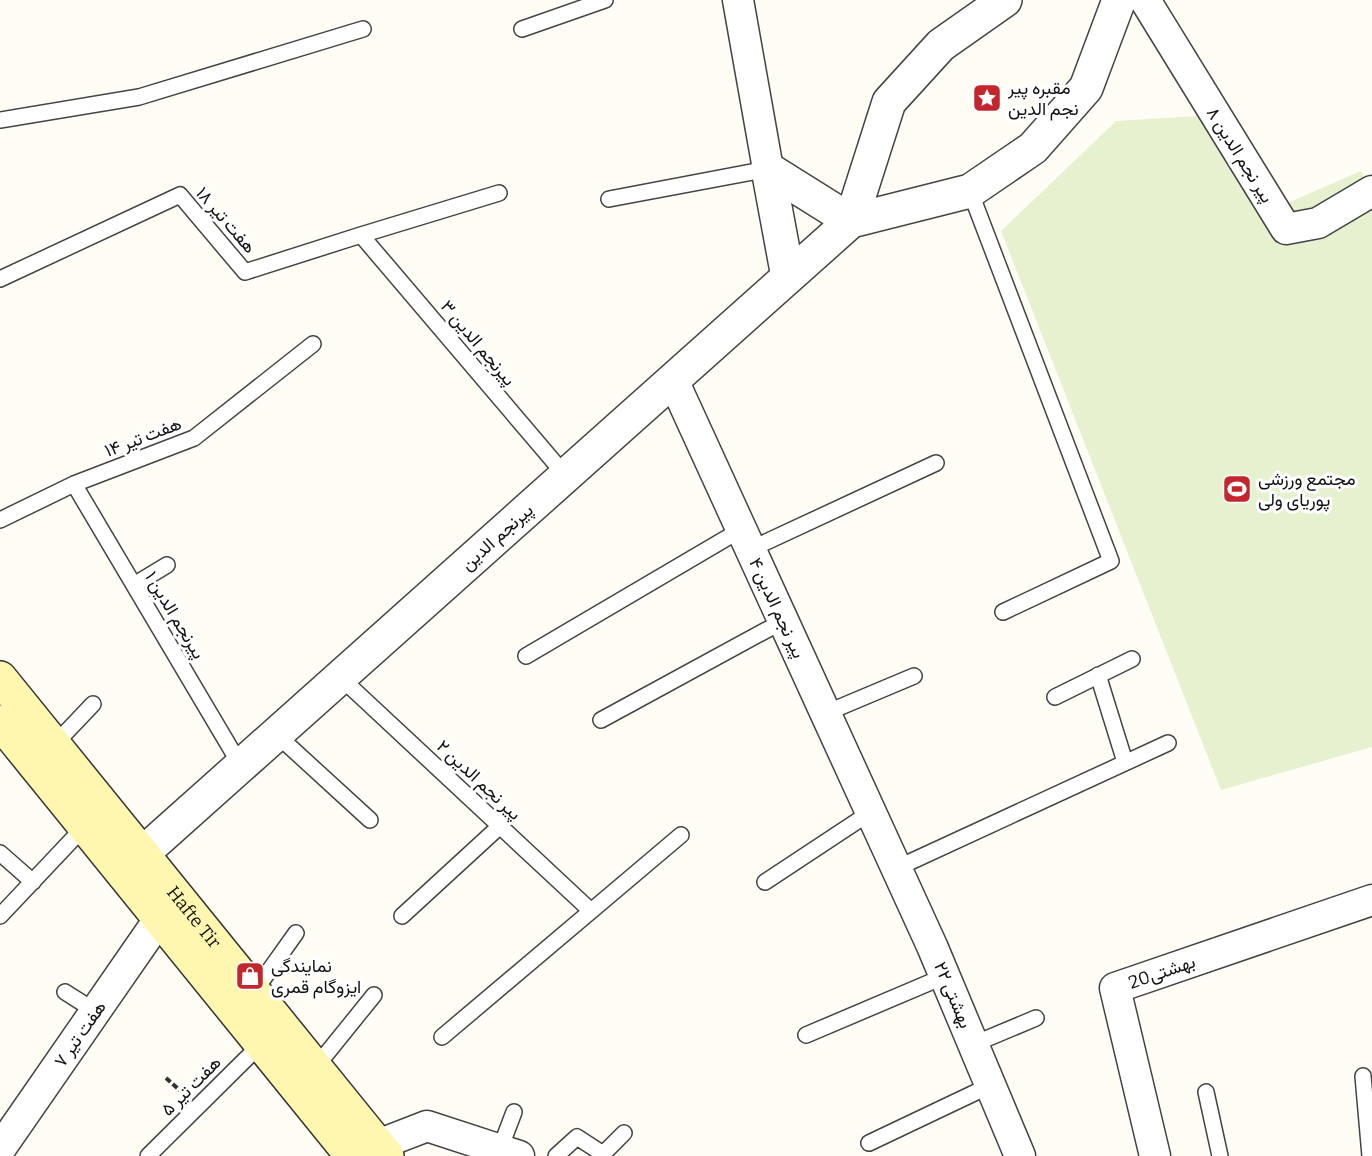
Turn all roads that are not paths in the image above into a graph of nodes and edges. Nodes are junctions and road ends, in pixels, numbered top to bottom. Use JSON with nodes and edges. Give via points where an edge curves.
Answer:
{"nodes":[{"id":1,"x":605,"y":0,"type":"edge"},
{"id":2,"x":738,"y":0,"type":"edge"},
{"id":3,"x":1005,"y":0,"type":"edge"},
{"id":4,"x":1119,"y":0,"type":"edge"},
{"id":5,"x":1145,"y":0,"type":"edge"},
{"id":6,"x":363,"y":29,"type":"dead end"},
{"id":7,"x":522,"y":29,"type":"dead end"},
{"id":8,"x":0,"y":120,"type":"edge"},
{"id":9,"x":768,"y":170,"type":"junction"},
{"id":10,"x":970,"y":191,"type":"junction"},
{"id":11,"x":1372,"y":191,"type":"edge"},
{"id":12,"x":499,"y":193,"type":"dead end"},
{"id":13,"x":609,"y":199,"type":"dead end"},
{"id":14,"x":851,"y":221,"type":"junction"},
{"id":15,"x":361,"y":235,"type":"junction"},
{"id":16,"x":788,"y":277,"type":"junction"},
{"id":17,"x":0,"y":279,"type":"edge"},
{"id":18,"x":313,"y":344,"type":"dead end"},
{"id":19,"x":673,"y":380,"type":"junction"},
{"id":20,"x":936,"y":463,"type":"dead end"},
{"id":21,"x":566,"y":476,"type":"junction"},
{"id":22,"x":74,"y":484,"type":"junction"},
{"id":23,"x":0,"y":520,"type":"edge"},
{"id":24,"x":746,"y":539,"type":"junction"},
{"id":25,"x":167,"y":565,"type":"dead end"},
{"id":26,"x":134,"y":585,"type":"junction"},
{"id":27,"x":1003,"y":612,"type":"dead end"},
{"id":28,"x":783,"y":621,"type":"junction"},
{"id":29,"x":526,"y":656,"type":"dead end"},
{"id":30,"x":1132,"y":660,"type":"dead end"},
{"id":31,"x":1098,"y":675,"type":"junction"},
{"id":32,"x":914,"y":676,"type":"dead end"},
{"id":33,"x":340,"y":677,"type":"junction"},
{"id":34,"x":0,"y":678,"type":"edge"},
{"id":35,"x":1055,"y":697,"type":"dead end"},
{"id":36,"x":93,"y":704,"type":"dead end"},
{"id":37,"x":826,"y":713,"type":"junction"},
{"id":38,"x":601,"y":720,"type":"dead end"},
{"id":39,"x":0,"y":722,"type":"edge"},
{"id":40,"x":276,"y":734,"type":"junction"},
{"id":41,"x":1168,"y":742,"type":"dead end"},
{"id":42,"x":54,"y":745,"type":"junction"},
{"id":43,"x":1125,"y":762,"type":"junction"},
{"id":44,"x":241,"y":766,"type":"junction"},
{"id":45,"x":370,"y":820,"type":"dead end"},
{"id":46,"x":877,"y":824,"type":"junction"},
{"id":47,"x":85,"y":826,"type":"junction"},
{"id":48,"x":500,"y":826,"type":"junction"},
{"id":49,"x":681,"y":835,"type":"dead end"},
{"id":50,"x":0,"y":853,"type":"edge"},
{"id":51,"x":132,"y":863,"type":"junction"},
{"id":52,"x":897,"y":868,"type":"junction"},
{"id":53,"x":33,"y":882,"type":"junction"},
{"id":54,"x":765,"y":882,"type":"dead end"},
{"id":55,"x":1372,"y":900,"type":"edge"},
{"id":56,"x":591,"y":911,"type":"junction"},
{"id":57,"x":0,"y":916,"type":"edge"},
{"id":58,"x":402,"y":916,"type":"dead end"},
{"id":59,"x":160,"y":918,"type":"junction"},
{"id":60,"x":296,"y":933,"type":"dead end"},
{"id":61,"x":945,"y":976,"type":"junction"},
{"id":62,"x":65,"y":992,"type":"dead end"},
{"id":63,"x":254,"y":992,"type":"junction"},
{"id":64,"x":374,"y":995,"type":"dead end"},
{"id":65,"x":95,"y":1011,"type":"junction"},
{"id":66,"x":1035,"y":1018,"type":"dead end"},
{"id":67,"x":806,"y":1035,"type":"dead end"},
{"id":68,"x":442,"y":1037,"type":"dead end"},
{"id":69,"x":261,"y":1044,"type":"junction"},
{"id":70,"x":974,"y":1044,"type":"junction"},
{"id":71,"x":315,"y":1068,"type":"junction"},
{"id":72,"x":1364,"y":1076,"type":"dead end"},
{"id":73,"x":991,"y":1085,"type":"junction"},
{"id":74,"x":1206,"y":1092,"type":"dead end"},
{"id":75,"x":514,"y":1112,"type":"dead end"},
{"id":76,"x":624,"y":1133,"type":"dead end"},
{"id":77,"x":869,"y":1143,"type":"dead end"},
{"id":78,"x":0,"y":1149,"type":"edge"},
{"id":79,"x":372,"y":1152,"type":"edge"},
{"id":80,"x":510,"y":1153,"type":"edge"},
{"id":81,"x":148,"y":1156,"type":"edge"},
{"id":82,"x":556,"y":1156,"type":"edge"},
{"id":83,"x":1020,"y":1156,"type":"edge"},
{"id":84,"x":1155,"y":1156,"type":"edge"},
{"id":85,"x":1220,"y":1156,"type":"edge"},
{"id":86,"x":1370,"y":1156,"type":"edge"}],
"edges":[{"from":1,"to":7,"type":"lane"},
{"from":2,"to":9,"type":"street"},
{"from":3,"to":14,"type":"street","via":[[941,45],[889,102]]},
{"from":4,"to":10,"type":"street","via":[[1086,88],[1033,148]]},
{"from":5,"to":11,"type":"street","name":"پیر نجم الدین ۸","via":[[1286,229],[1318,223]]},
{"from":6,"to":8,"type":"lane","via":[[139,97]]},
{"from":9,"to":13,"type":"lane"},
{"from":9,"to":14,"type":"street"},
{"from":9,"to":16,"type":"street"},
{"from":10,"to":14,"type":"street"},
{"from":10,"to":27,"type":"lane","via":[[1111,561]]},
{"from":12,"to":15,"type":"lane","name":"هفت تیر ۱۸"},
{"from":14,"to":16,"type":"street","name":"پیرنجم الدین"},
{"from":15,"to":17,"type":"lane","name":"هفت تیر ۱۸","via":[[245,272],[180,195]]},
{"from":15,"to":21,"type":"lane","name":"پیرنجم الدین ۳"},
{"from":16,"to":19,"type":"street","name":"پیرنجم الدین"},
{"from":18,"to":22,"type":"lane","name":"هفت تیر ۱۴","via":[[194,438]]},
{"from":19,"to":21,"type":"street","name":"پیرنجم الدین"},
{"from":19,"to":24,"type":"street","name":"پیر نجم الدین ۴"},
{"from":20,"to":24,"type":"lane"},
{"from":21,"to":33,"type":"street","name":"پیرنجم الدین"},
{"from":22,"to":23,"type":"lane","name":"هفت تیر ۱۴"},
{"from":22,"to":26,"type":"lane","name":"پیرنجم الدین ۱"},
{"from":24,"to":28,"type":"street","name":"پیر نجم الدین ۴"},
{"from":24,"to":29,"type":"lane"},
{"from":25,"to":26,"type":"lane"},
{"from":26,"to":44,"type":"lane","name":"پیرنجم الدین ۱"},
{"from":28,"to":37,"type":"street","name":"پیر نجم الدین ۴"},
{"from":28,"to":38,"type":"lane"},
{"from":30,"to":31,"type":"lane"},
{"from":31,"to":35,"type":"lane"},
{"from":31,"to":43,"type":"lane"},
{"from":32,"to":37,"type":"lane"},
{"from":33,"to":40,"type":"street","name":"پیرنجم الدین"},
{"from":33,"to":48,"type":"lane","name":"پیر نجم الدین ۲"},
{"from":34,"to":42,"type":"main road","name":"Hafte Tir"},
{"from":36,"to":42,"type":"lane"},
{"from":37,"to":46,"type":"street","name":"پیر نجم الدین ۴"},
{"from":39,"to":47,"type":"main road","name":"Hafte Tir"},
{"from":40,"to":44,"type":"street","name":"پیرنجم الدین"},
{"from":40,"to":45,"type":"lane"},
{"from":41,"to":43,"type":"lane"},
{"from":42,"to":51,"type":"main road","name":"Hafte Tir"},
{"from":43,"to":52,"type":"lane"},
{"from":44,"to":51,"type":"street","name":"پیرنجم الدین"},
{"from":46,"to":52,"type":"street","name":"بهشتی ۲۲"},
{"from":46,"to":54,"type":"lane"},
{"from":47,"to":51,"type":"main road","name":"Hafte Tir"},
{"from":47,"to":53,"type":"lane"},
{"from":48,"to":56,"type":"lane","name":"پیر نجم الدین ۲"},
{"from":48,"to":58,"type":"lane"},
{"from":49,"to":56,"type":"lane"},
{"from":50,"to":53,"type":"lane"},
{"from":51,"to":59,"type":"main road","name":"Hafte Tir"},
{"from":51,"to":63,"type":"main road","name":"Hafte Tir"},
{"from":52,"to":61,"type":"street","name":"بهشتی ۲۲"},
{"from":53,"to":57,"type":"lane"},
{"from":55,"to":84,"type":"street","name":"بهشتی20","via":[[1115,988]]},
{"from":56,"to":68,"type":"lane"},
{"from":59,"to":65,"type":"street","name":"هفت تیر ۷"},
{"from":59,"to":69,"type":"main road","name":"Hafte Tir"},
{"from":60,"to":63,"type":"lane"},
{"from":61,"to":67,"type":"lane"},
{"from":61,"to":70,"type":"street","name":"بهشتی ۲۲"},
{"from":62,"to":65,"type":"lane"},
{"from":63,"to":71,"type":"main road","name":"Hafte Tir"},
{"from":64,"to":71,"type":"lane"},
{"from":65,"to":78,"type":"street","name":"هفت تیر ۷"},
{"from":66,"to":70,"type":"lane"},
{"from":69,"to":79,"type":"main road","name":"Hafte Tir"},
{"from":69,"to":81,"type":"lane","name":"هفت تیر ۵"},
{"from":70,"to":73,"type":"street","name":"بهشتی ۲۲"},
{"from":71,"to":79,"type":"main road","name":"Hafte Tir"},
{"from":72,"to":86,"type":"lane"},
{"from":73,"to":77,"type":"lane"},
{"from":73,"to":83,"type":"street","name":"بهشتی ۲۲"},
{"from":74,"to":85,"type":"lane"},
{"from":75,"to":80,"type":"lane"},
{"from":76,"to":82,"type":"lane","via":[[603,1154],[577,1137]]},
{"from":79,"to":80,"type":"street","via":[[427,1126]]}]}
